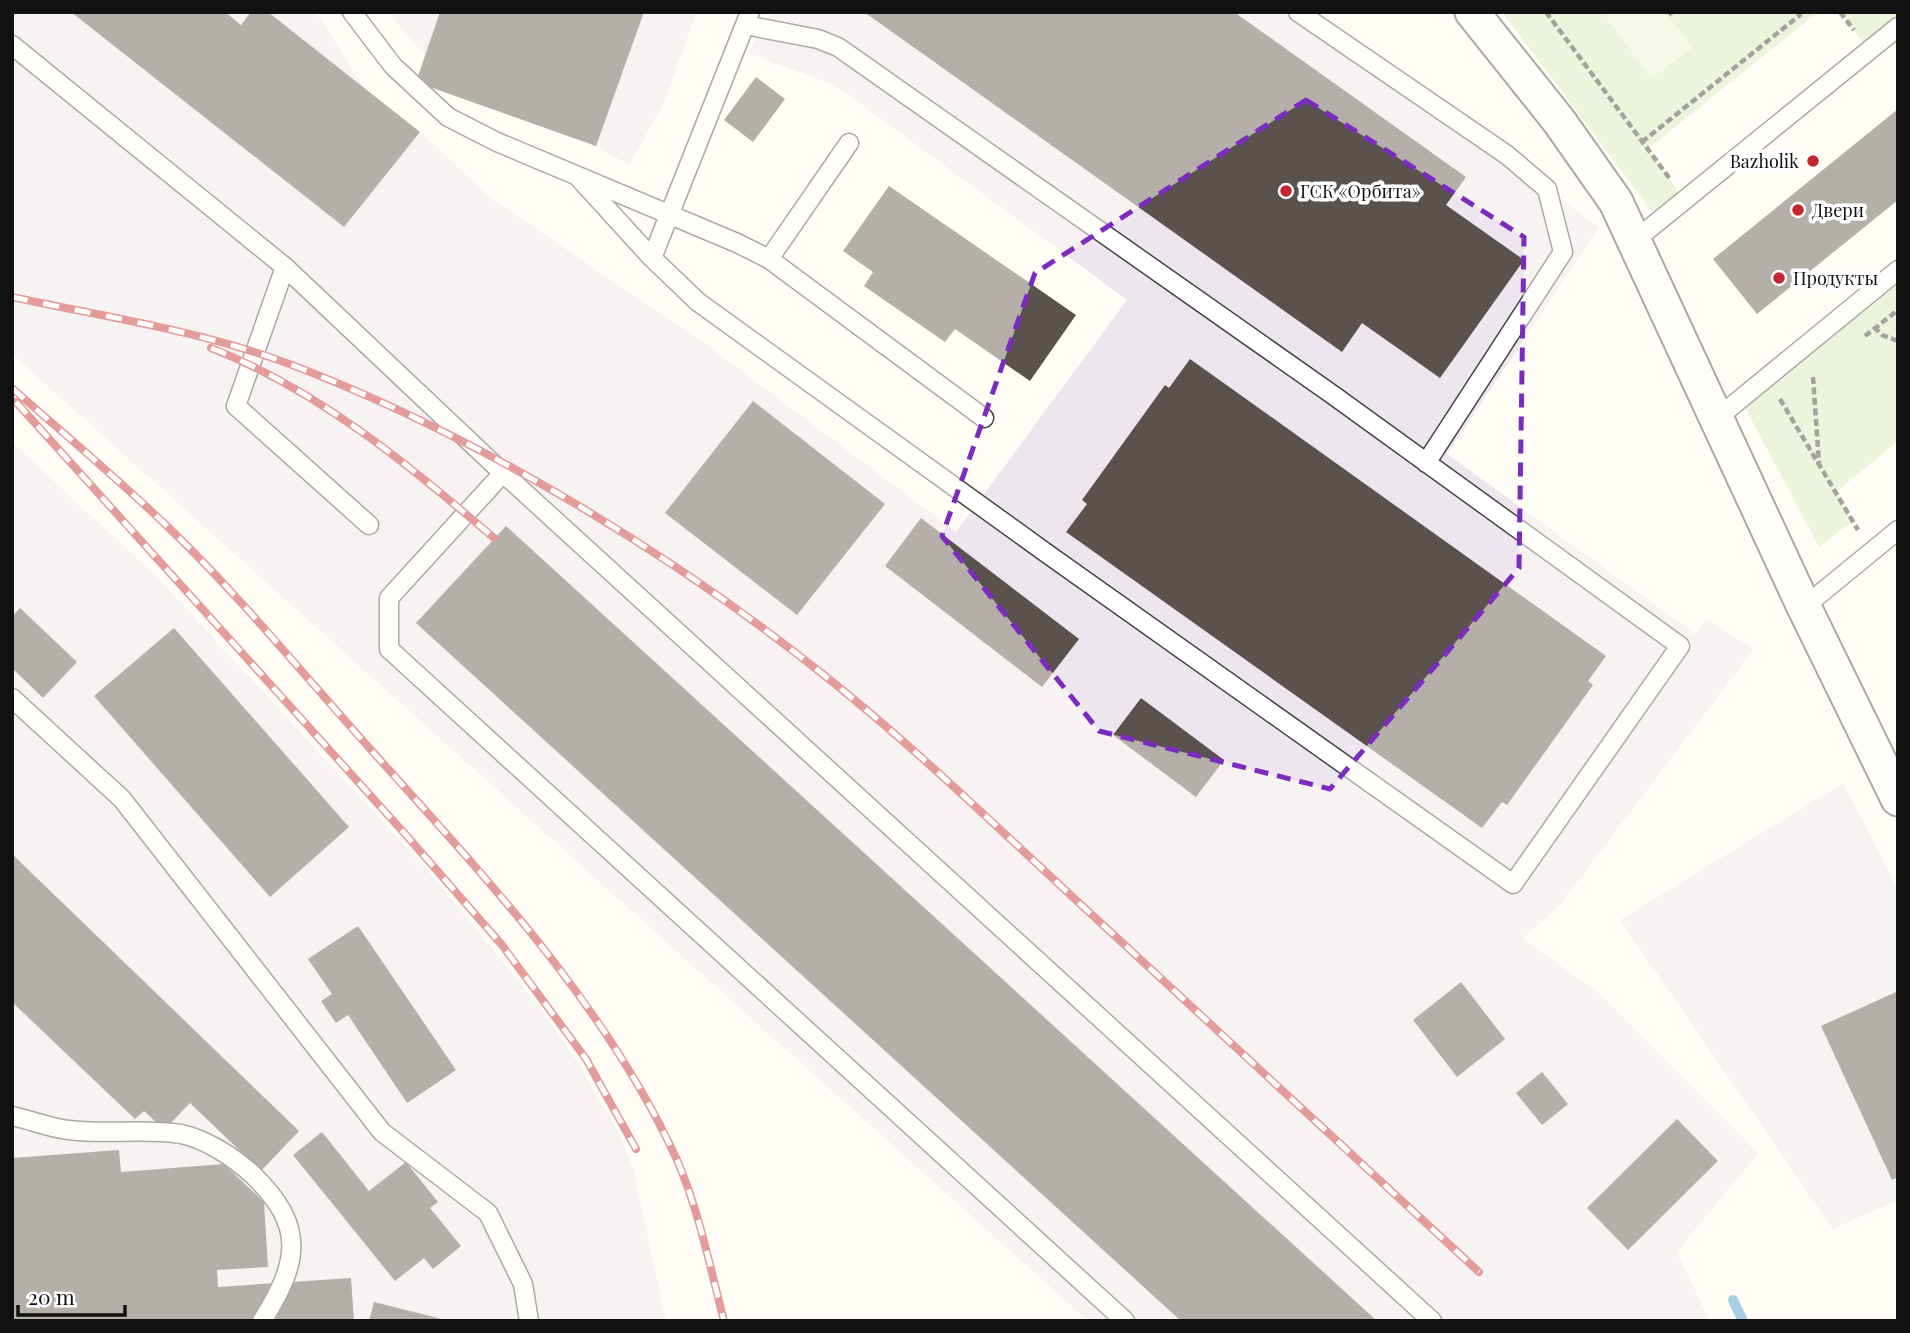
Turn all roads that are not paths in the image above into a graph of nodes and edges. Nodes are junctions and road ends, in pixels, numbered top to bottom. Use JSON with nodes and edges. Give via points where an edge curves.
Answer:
{"nodes":[{"id":1,"x":352,"y":12,"type":"edge"},
{"id":2,"x":1298,"y":12,"type":"edge"},
{"id":3,"x":1480,"y":15,"type":"edge"},
{"id":4,"x":748,"y":18,"type":"edge"},
{"id":5,"x":1898,"y":27,"type":"edge"},
{"id":6,"x":12,"y":45,"type":"edge"},
{"id":7,"x":849,"y":143,"type":"dead end"},
{"id":8,"x":578,"y":177,"type":"junction"},
{"id":9,"x":669,"y":215,"type":"junction"},
{"id":10,"x":1634,"y":241,"type":"junction"},
{"id":11,"x":652,"y":258,"type":"junction"},
{"id":12,"x":769,"y":259,"type":"junction"},
{"id":13,"x":285,"y":267,"type":"junction"},
{"id":14,"x":1898,"y":270,"type":"edge"},
{"id":15,"x":984,"y":418,"type":"dead end"},
{"id":16,"x":1716,"y":419,"type":"junction"},
{"id":17,"x":1426,"y":463,"type":"junction"},
{"id":18,"x":503,"y":473,"type":"junction"},
{"id":19,"x":369,"y":525,"type":"dead end"},
{"id":20,"x":1898,"y":530,"type":"edge"},
{"id":21,"x":1804,"y":607,"type":"junction"},
{"id":22,"x":12,"y":698,"type":"edge"},
{"id":23,"x":1898,"y":799,"type":"edge"},
{"id":24,"x":12,"y":1116,"type":"edge"},
{"id":25,"x":262,"y":1321,"type":"edge"},
{"id":26,"x":529,"y":1321,"type":"edge"},
{"id":27,"x":1125,"y":1321,"type":"edge"},
{"id":28,"x":1432,"y":1321,"type":"edge"}],
"edges":[{"from":1,"to":8,"type":"lane","via":[[393,66],[448,117]]},
{"from":2,"to":17,"type":"lane","via":[[1507,155],[1547,189],[1563,252]]},
{"from":3,"to":10,"type":"street","via":[[1616,202]]},
{"from":4,"to":9,"type":"lane"},
{"from":4,"to":17,"type":"lane","via":[[838,47]]},
{"from":5,"to":10,"type":"lane"},
{"from":6,"to":13,"type":"lane"},
{"from":7,"to":12,"type":"lane"},
{"from":8,"to":9,"type":"lane"},
{"from":8,"to":11,"type":"lane"},
{"from":9,"to":11,"type":"lane"},
{"from":9,"to":12,"type":"lane"},
{"from":10,"to":16,"type":"street"},
{"from":11,"to":17,"type":"lane","via":[[698,302],[786,367],[1513,884],[1680,646]]},
{"from":12,"to":15,"type":"lane"},
{"from":13,"to":18,"type":"lane"},
{"from":13,"to":19,"type":"lane","via":[[236,406]]},
{"from":14,"to":16,"type":"lane"},
{"from":16,"to":21,"type":"street"},
{"from":18,"to":27,"type":"lane","via":[[389,598],[389,649]]},
{"from":18,"to":28,"type":"lane"},
{"from":20,"to":21,"type":"lane"},
{"from":21,"to":23,"type":"street"},
{"from":22,"to":26,"type":"lane","via":[[121,799],[382,1132],[488,1213],[523,1284]]},
{"from":24,"to":25,"type":"lane","via":[[68,1130],[181,1134],[242,1165],[278,1200],[288,1220],[291,1243],[288,1272]]}]}
